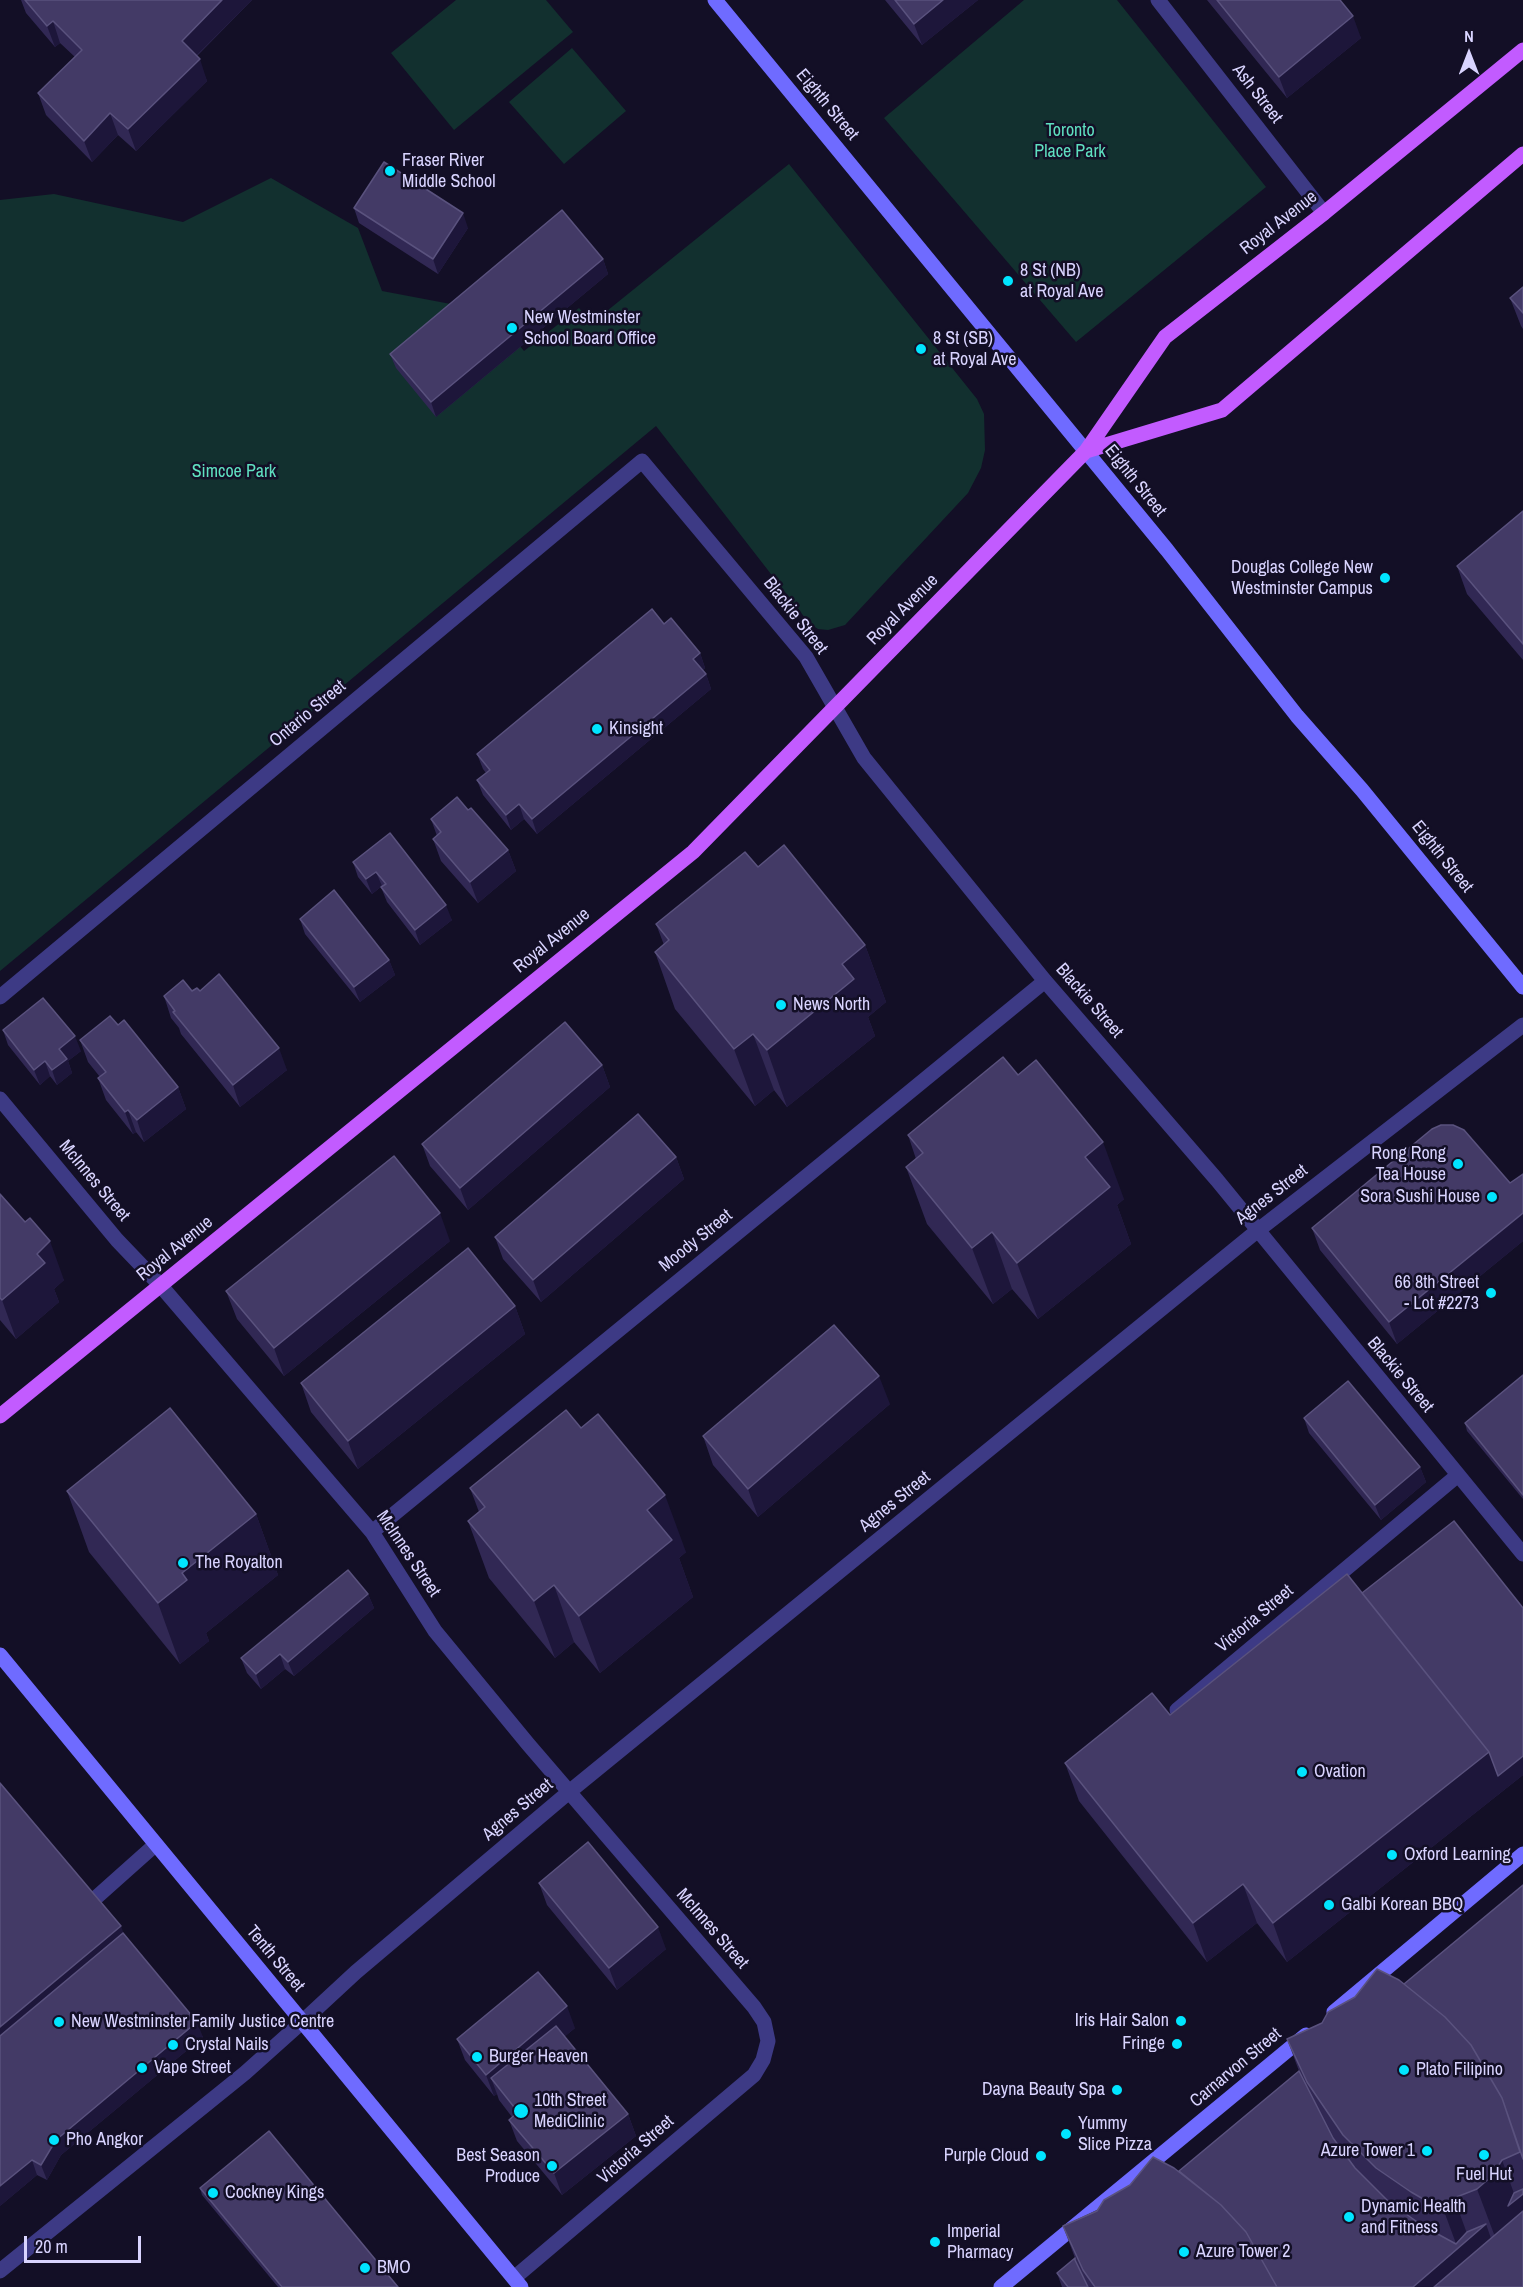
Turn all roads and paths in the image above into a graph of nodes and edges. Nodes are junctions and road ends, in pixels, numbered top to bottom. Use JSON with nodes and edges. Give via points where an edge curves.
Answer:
{"nodes":[{"id":1,"x":715,"y":0,"type":"edge"},
{"id":2,"x":1158,"y":0,"type":"edge"},
{"id":3,"x":1523,"y":50,"type":"edge"},
{"id":4,"x":1523,"y":154,"type":"edge"},
{"id":5,"x":1324,"y":213,"type":"junction"},
{"id":6,"x":1086,"y":451,"type":"junction"},
{"id":7,"x":642,"y":461,"type":"joint"},
{"id":8,"x":834,"y":709,"type":"junction"},
{"id":9,"x":1045,"y":981,"type":"junction"},
{"id":10,"x":1523,"y":987,"type":"edge"},
{"id":11,"x":0,"y":997,"type":"edge"},
{"id":12,"x":1523,"y":1025,"type":"edge"},
{"id":13,"x":0,"y":1099,"type":"edge"},
{"id":14,"x":1257,"y":1231,"type":"junction"},
{"id":15,"x":161,"y":1286,"type":"junction"},
{"id":16,"x":0,"y":1416,"type":"edge"},
{"id":17,"x":1458,"y":1475,"type":"junction"},
{"id":18,"x":372,"y":1532,"type":"junction"},
{"id":19,"x":1523,"y":1554,"type":"edge"},
{"id":20,"x":0,"y":1655,"type":"edge"},
{"id":21,"x":1168,"y":1717,"type":"edge"},
{"id":22,"x":569,"y":1792,"type":"junction"},
{"id":23,"x":155,"y":1845,"type":"junction"},
{"id":24,"x":1523,"y":1854,"type":"edge"},
{"id":25,"x":81,"y":1911,"type":"edge"},
{"id":26,"x":302,"y":2022,"type":"junction"},
{"id":27,"x":768,"y":2041,"type":"joint"},
{"id":28,"x":0,"y":2271,"type":"edge"},
{"id":29,"x":518,"y":2283,"type":"edge"},
{"id":30,"x":1001,"y":2287,"type":"edge"}],
"edges":[{"from":1,"to":6,"type":"street","name":"Eighth Street"},
{"from":2,"to":5,"type":"street","name":"Ash Street"},
{"from":3,"to":5,"type":"main road","name":"Royal Avenue"},
{"from":4,"to":6,"type":"main road","name":"Royal Avenue","via":[[1222,410]]},
{"from":5,"to":6,"type":"main road","name":"Royal Avenue","via":[[1165,337]]},
{"from":6,"to":8,"type":"main road","name":"Royal Avenue"},
{"from":6,"to":10,"type":"street","name":"Eighth Street","via":[[1297,716]]},
{"from":7,"to":8,"type":"street","name":"Blackie Street","via":[[806,657]]},
{"from":7,"to":11,"type":"street","name":"Ontario Street"},
{"from":8,"to":9,"type":"street","name":"Blackie Street","via":[[864,758]]},
{"from":8,"to":15,"type":"main road","name":"Royal Avenue","via":[[693,852]]},
{"from":9,"to":14,"type":"street","name":"Blackie Street"},
{"from":9,"to":18,"type":"street","name":"Moody Street"},
{"from":12,"to":14,"type":"street","name":"Agnes Street"},
{"from":13,"to":15,"type":"street","name":"McInnes Street","via":[[117,1240]]},
{"from":14,"to":17,"type":"street","name":"Blackie Street"},
{"from":14,"to":22,"type":"street","name":"Agnes Street"},
{"from":15,"to":16,"type":"main road","name":"Royal Avenue"},
{"from":15,"to":18,"type":"street","name":"McInnes Street"},
{"from":17,"to":19,"type":"street","name":"Blackie Street"},
{"from":17,"to":21,"type":"street","name":"Victoria Street"},
{"from":18,"to":22,"type":"street","name":"McInnes Street","via":[[435,1631]]},
{"from":20,"to":23,"type":"street","name":"Tenth Street"},
{"from":22,"to":26,"type":"street","name":"Agnes Street"},
{"from":22,"to":27,"type":"street","name":"McInnes Street","via":[[754,2007],[764,2022]]},
{"from":23,"to":25,"type":"street"},
{"from":23,"to":26,"type":"street","name":"Tenth Street"},
{"from":24,"to":30,"type":"street","name":"Carnarvon Street"},
{"from":26,"to":28,"type":"street","name":"Agnes Street","via":[[245,2073]]},
{"from":26,"to":29,"type":"street","name":"Tenth Street"},
{"from":27,"to":29,"type":"street","name":"Victoria Street","via":[[754,2075]]}]}
